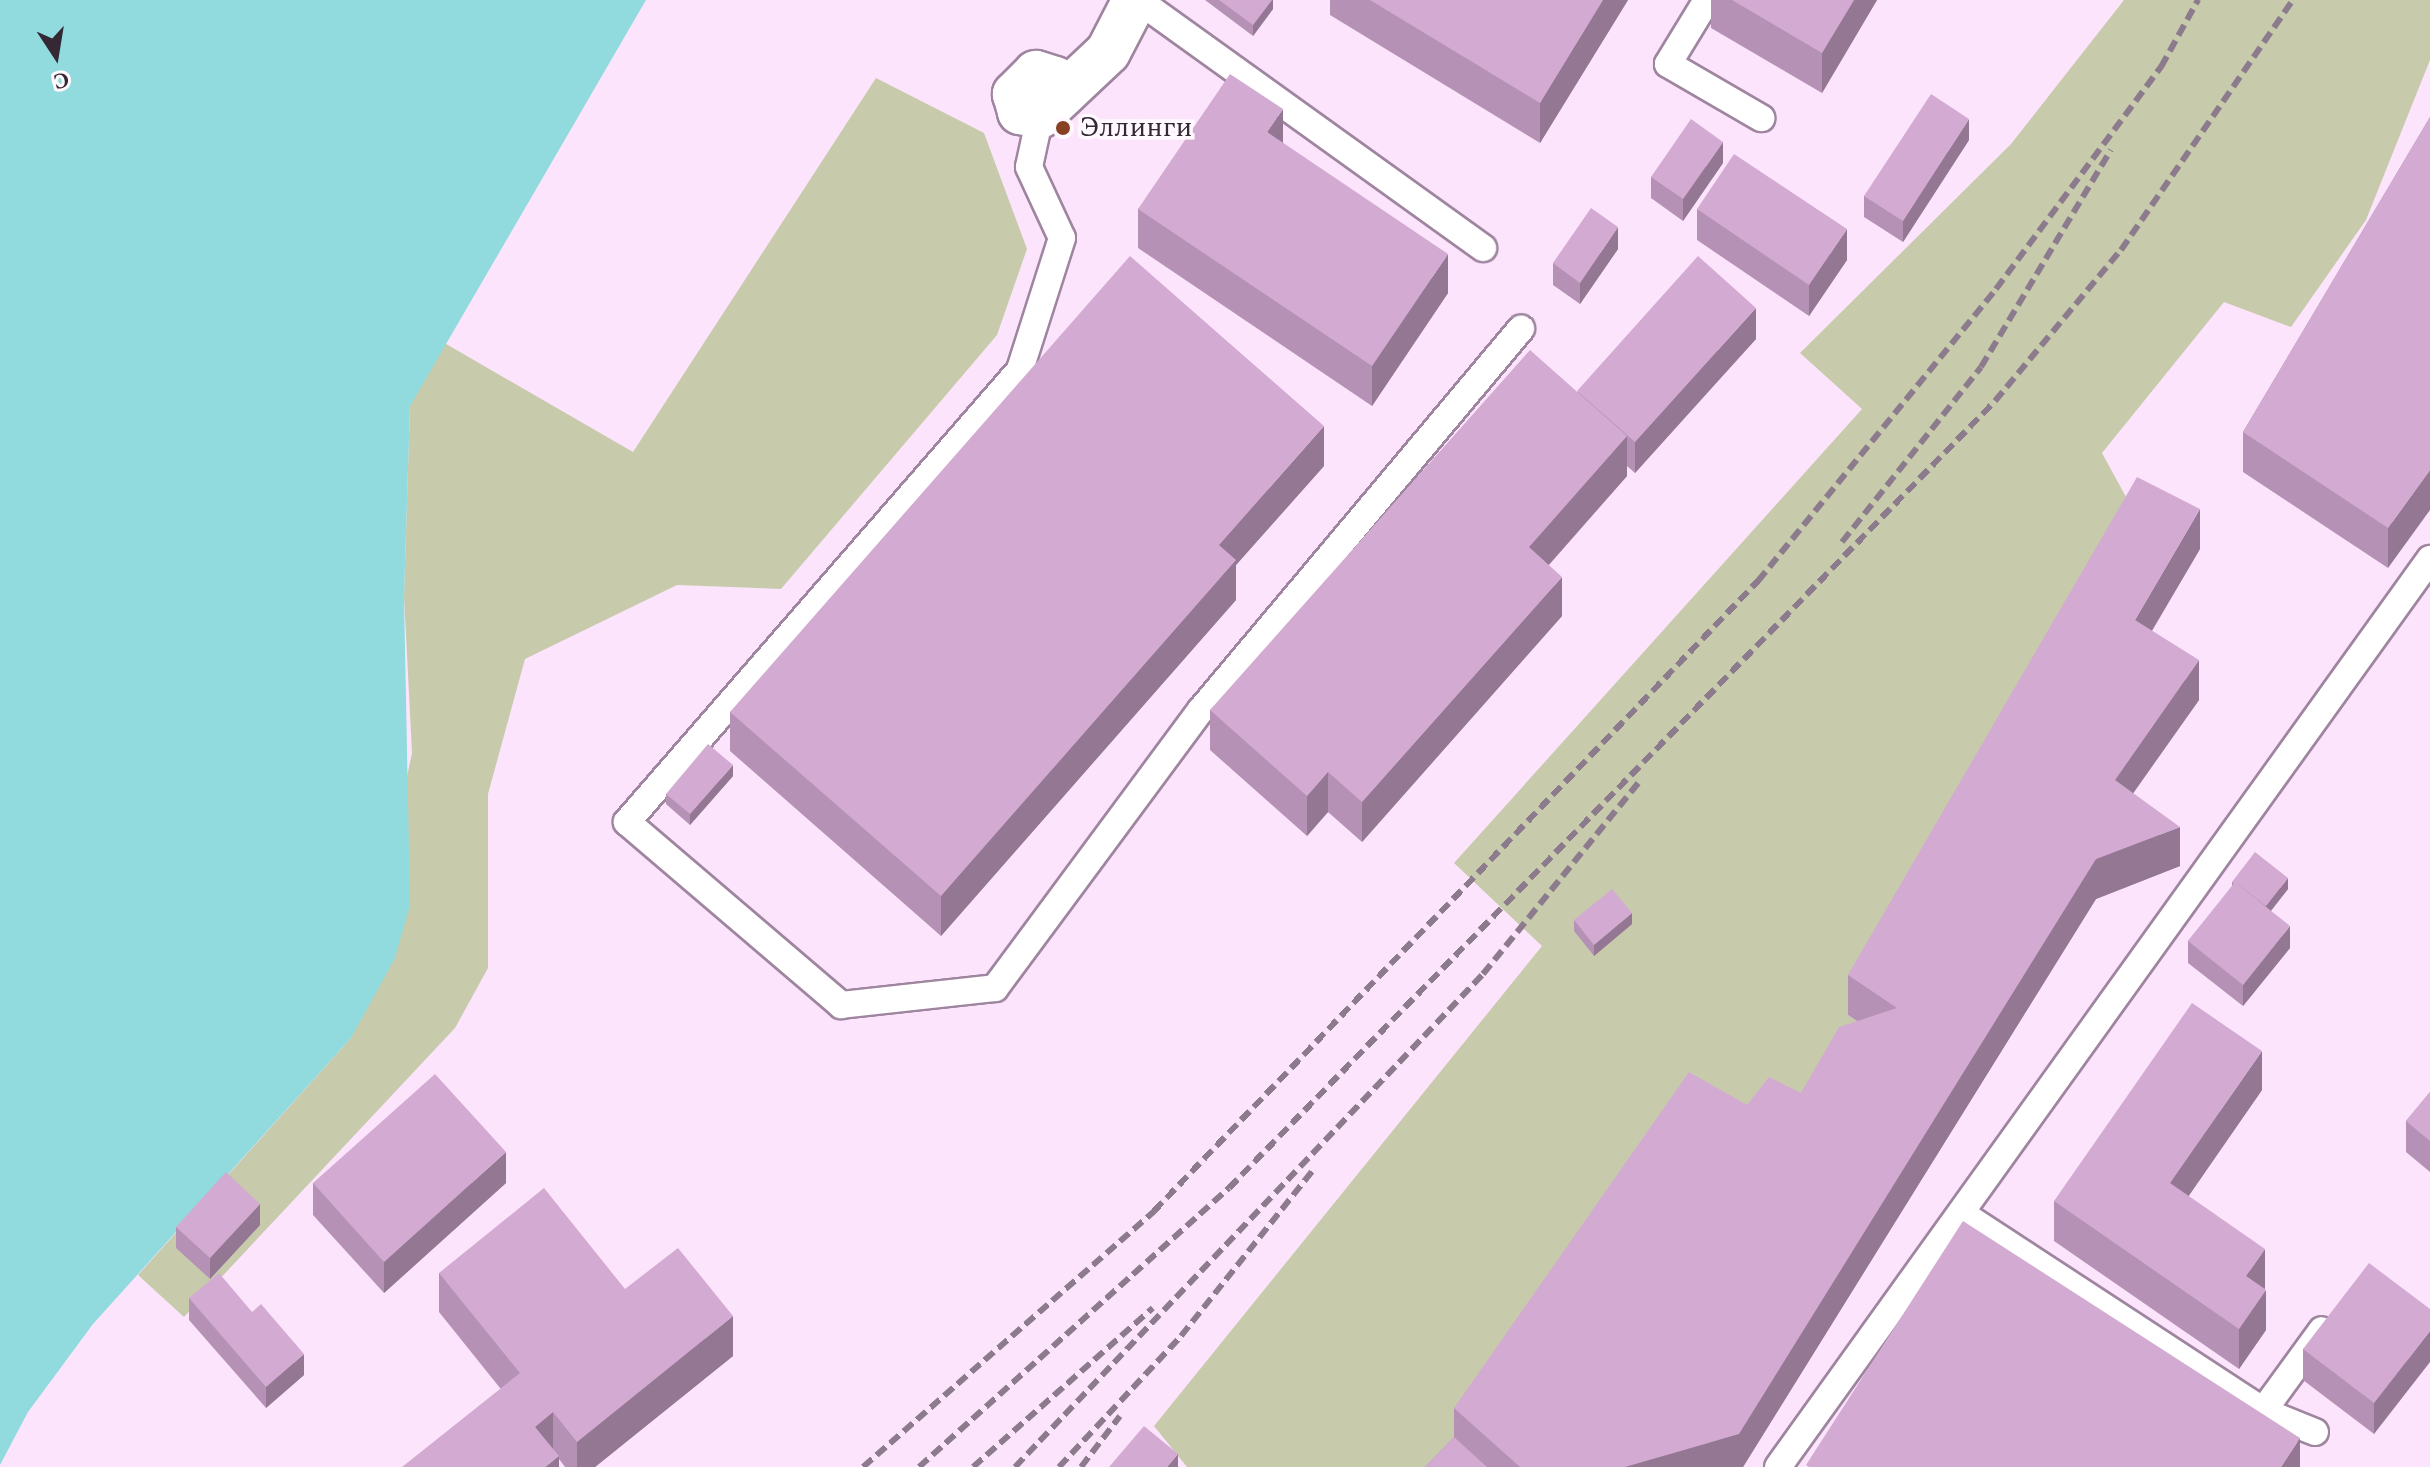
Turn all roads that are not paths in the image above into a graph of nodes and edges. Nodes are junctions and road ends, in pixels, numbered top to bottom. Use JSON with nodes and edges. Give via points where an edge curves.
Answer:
{"nodes":[{"id":1,"x":1137,"y":0,"type":"edge"},
{"id":2,"x":1707,"y":0,"type":"edge"},
{"id":3,"x":1052,"y":105,"type":"joint"},
{"id":4,"x":1761,"y":118,"type":"dead end"},
{"id":5,"x":1483,"y":248,"type":"dead end"},
{"id":6,"x":1521,"y":329,"type":"dead end"},
{"id":7,"x":2430,"y":559,"type":"edge"},
{"id":8,"x":1964,"y":1215,"type":"junction"},
{"id":9,"x":2329,"y":1321,"type":"edge"},
{"id":10,"x":2263,"y":1411,"type":"junction"},
{"id":11,"x":2315,"y":1432,"type":"dead end"},
{"id":12,"x":1778,"y":1467,"type":"edge"}],
"edges":[{"from":1,"to":3,"type":"street","via":[[1108,52]]},
{"from":1,"to":5,"type":"lane"},
{"from":2,"to":4,"type":"lane","via":[[1668,64]]},
{"from":3,"to":6,"type":"lane","via":[[1029,167],[1062,238],[1020,370],[627,822],[841,1005],[995,988],[1201,710]]},
{"from":7,"to":8,"type":"lane"},
{"from":8,"to":10,"type":"lane"},
{"from":8,"to":12,"type":"lane"},
{"from":9,"to":10,"type":"lane"},
{"from":10,"to":11,"type":"lane"}]}
